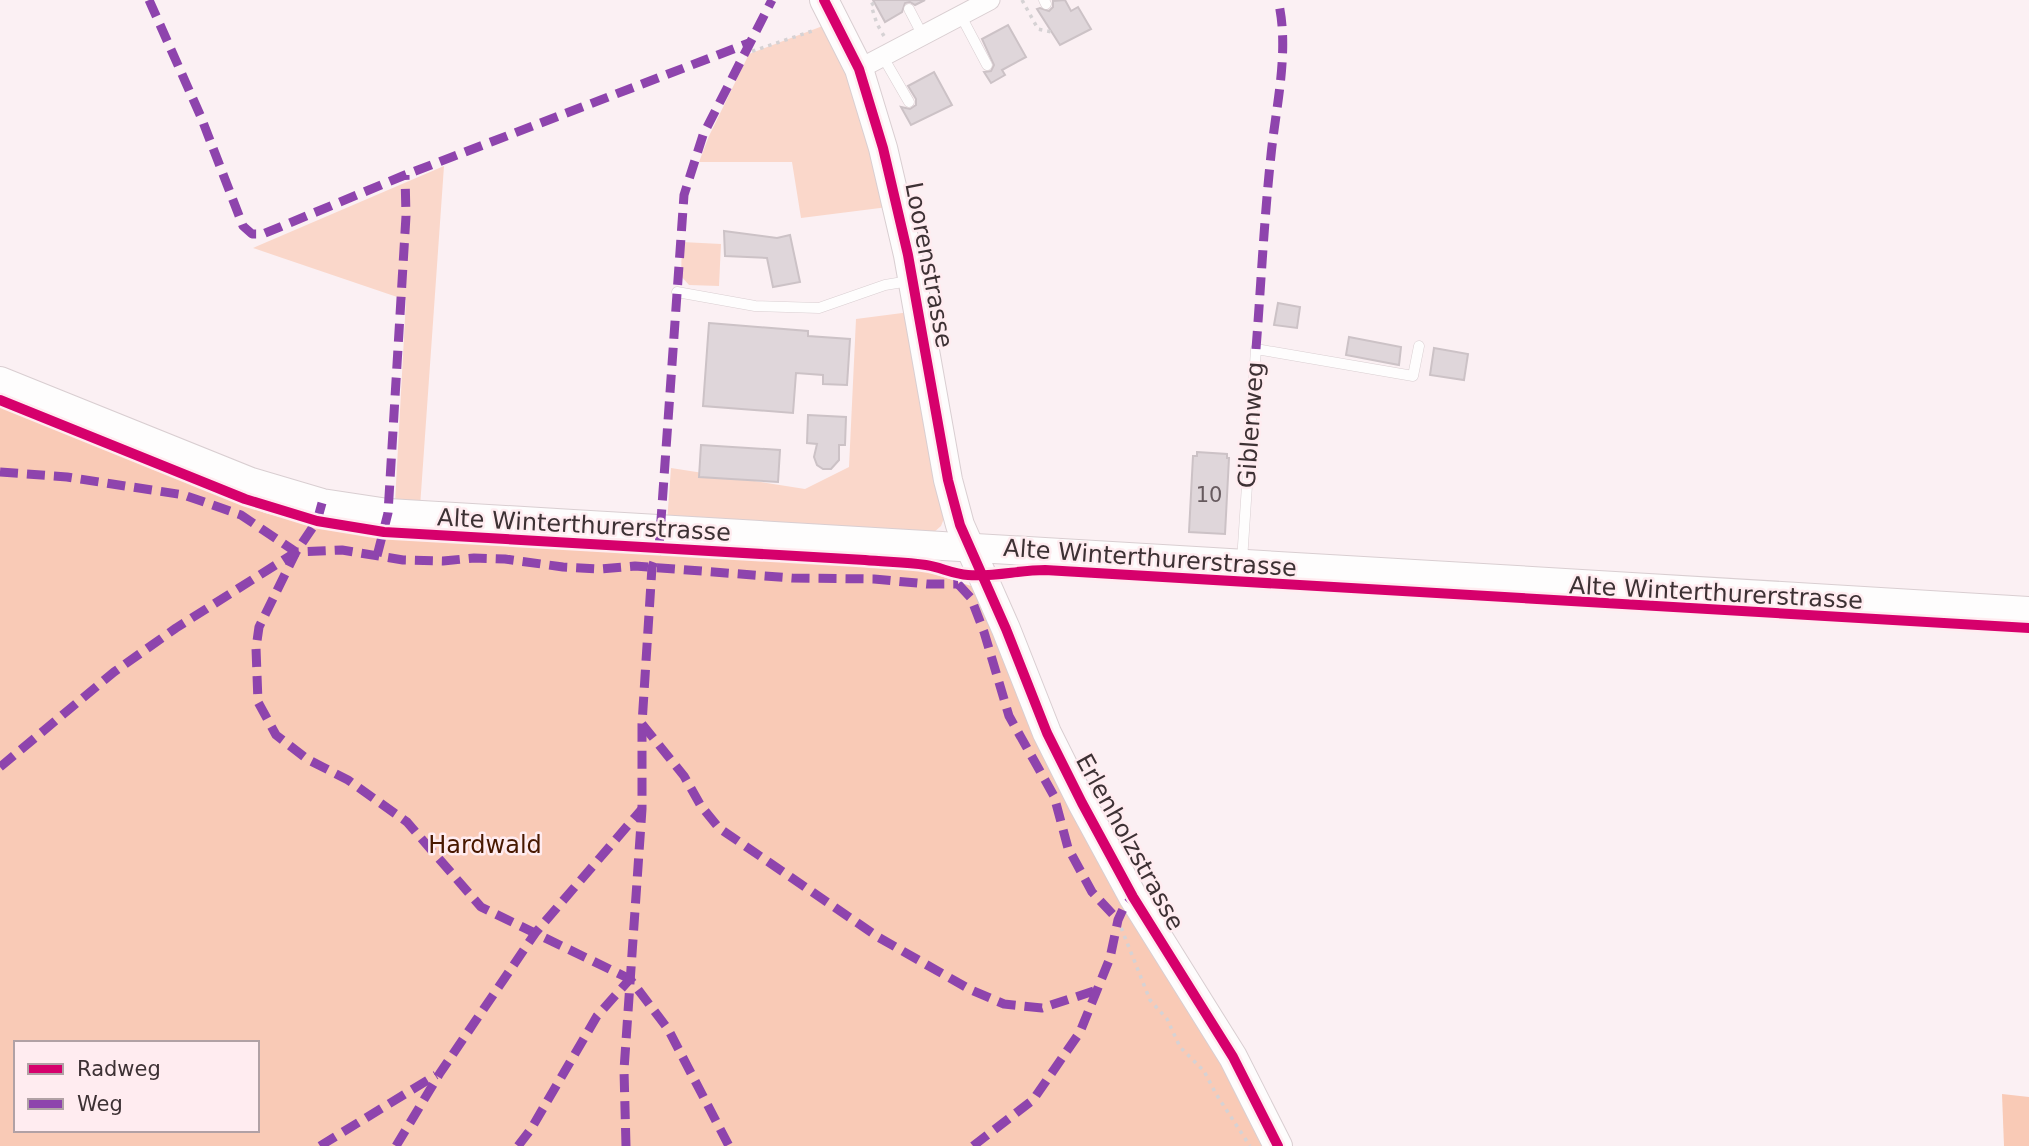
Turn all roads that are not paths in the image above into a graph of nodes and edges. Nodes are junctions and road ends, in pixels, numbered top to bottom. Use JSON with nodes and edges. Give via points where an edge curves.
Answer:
{"nodes":[{"id":1,"x":824,"y":0,"type":"edge"},
{"id":2,"x":990,"y":0,"type":"edge"},
{"id":3,"x":909,"y":9,"type":"dead end"},
{"id":4,"x":961,"y":16,"type":"junction"},
{"id":5,"x":923,"y":36,"type":"junction"},
{"id":6,"x":877,"y":57,"type":"junction"},
{"id":7,"x":987,"y":65,"type":"dead end"},
{"id":8,"x":909,"y":102,"type":"dead end"},
{"id":9,"x":913,"y":281,"type":"junction"},
{"id":10,"x":677,"y":292,"type":"dead end"},
{"id":11,"x":1419,"y":346,"type":"dead end"},
{"id":12,"x":0,"y":381,"type":"edge"},
{"id":13,"x":970,"y":546,"type":"junction"},
{"id":14,"x":1242,"y":565,"type":"junction"},
{"id":15,"x":2029,"y":611,"type":"edge"},
{"id":16,"x":1278,"y":1146,"type":"edge"}],
"edges":[{"from":1,"to":6,"type":"main road","name":"Loorenstrasse"},
{"from":2,"to":4,"type":"street"},
{"from":3,"to":5,"type":"lane"},
{"from":4,"to":5,"type":"street"},
{"from":4,"to":7,"type":"lane"},
{"from":5,"to":6,"type":"street"},
{"from":6,"to":8,"type":"lane"},
{"from":6,"to":9,"type":"main road","name":"Loorenstrasse","via":[[883,148]]},
{"from":9,"to":10,"type":"lane","via":[[885,285],[819,308],[755,306]]},
{"from":9,"to":13,"type":"main road","name":"Loorenstrasse","via":[[948,480]]},
{"from":11,"to":14,"type":"lane","name":"Giblenweg","via":[[1413,376],[1256,349]]},
{"from":12,"to":13,"type":"main road","name":"Alte Winterthurerstrasse","via":[[251,482],[322,503],[388,513]]},
{"from":13,"to":14,"type":"main road","name":"Alte Winterthurerstrasse"},
{"from":13,"to":16,"type":"main road","name":"Erlenholzstrasse","via":[[1047,733],[1133,897],[1233,1058]]},
{"from":14,"to":15,"type":"main road","name":"Alte Winterthurerstrasse"}]}
